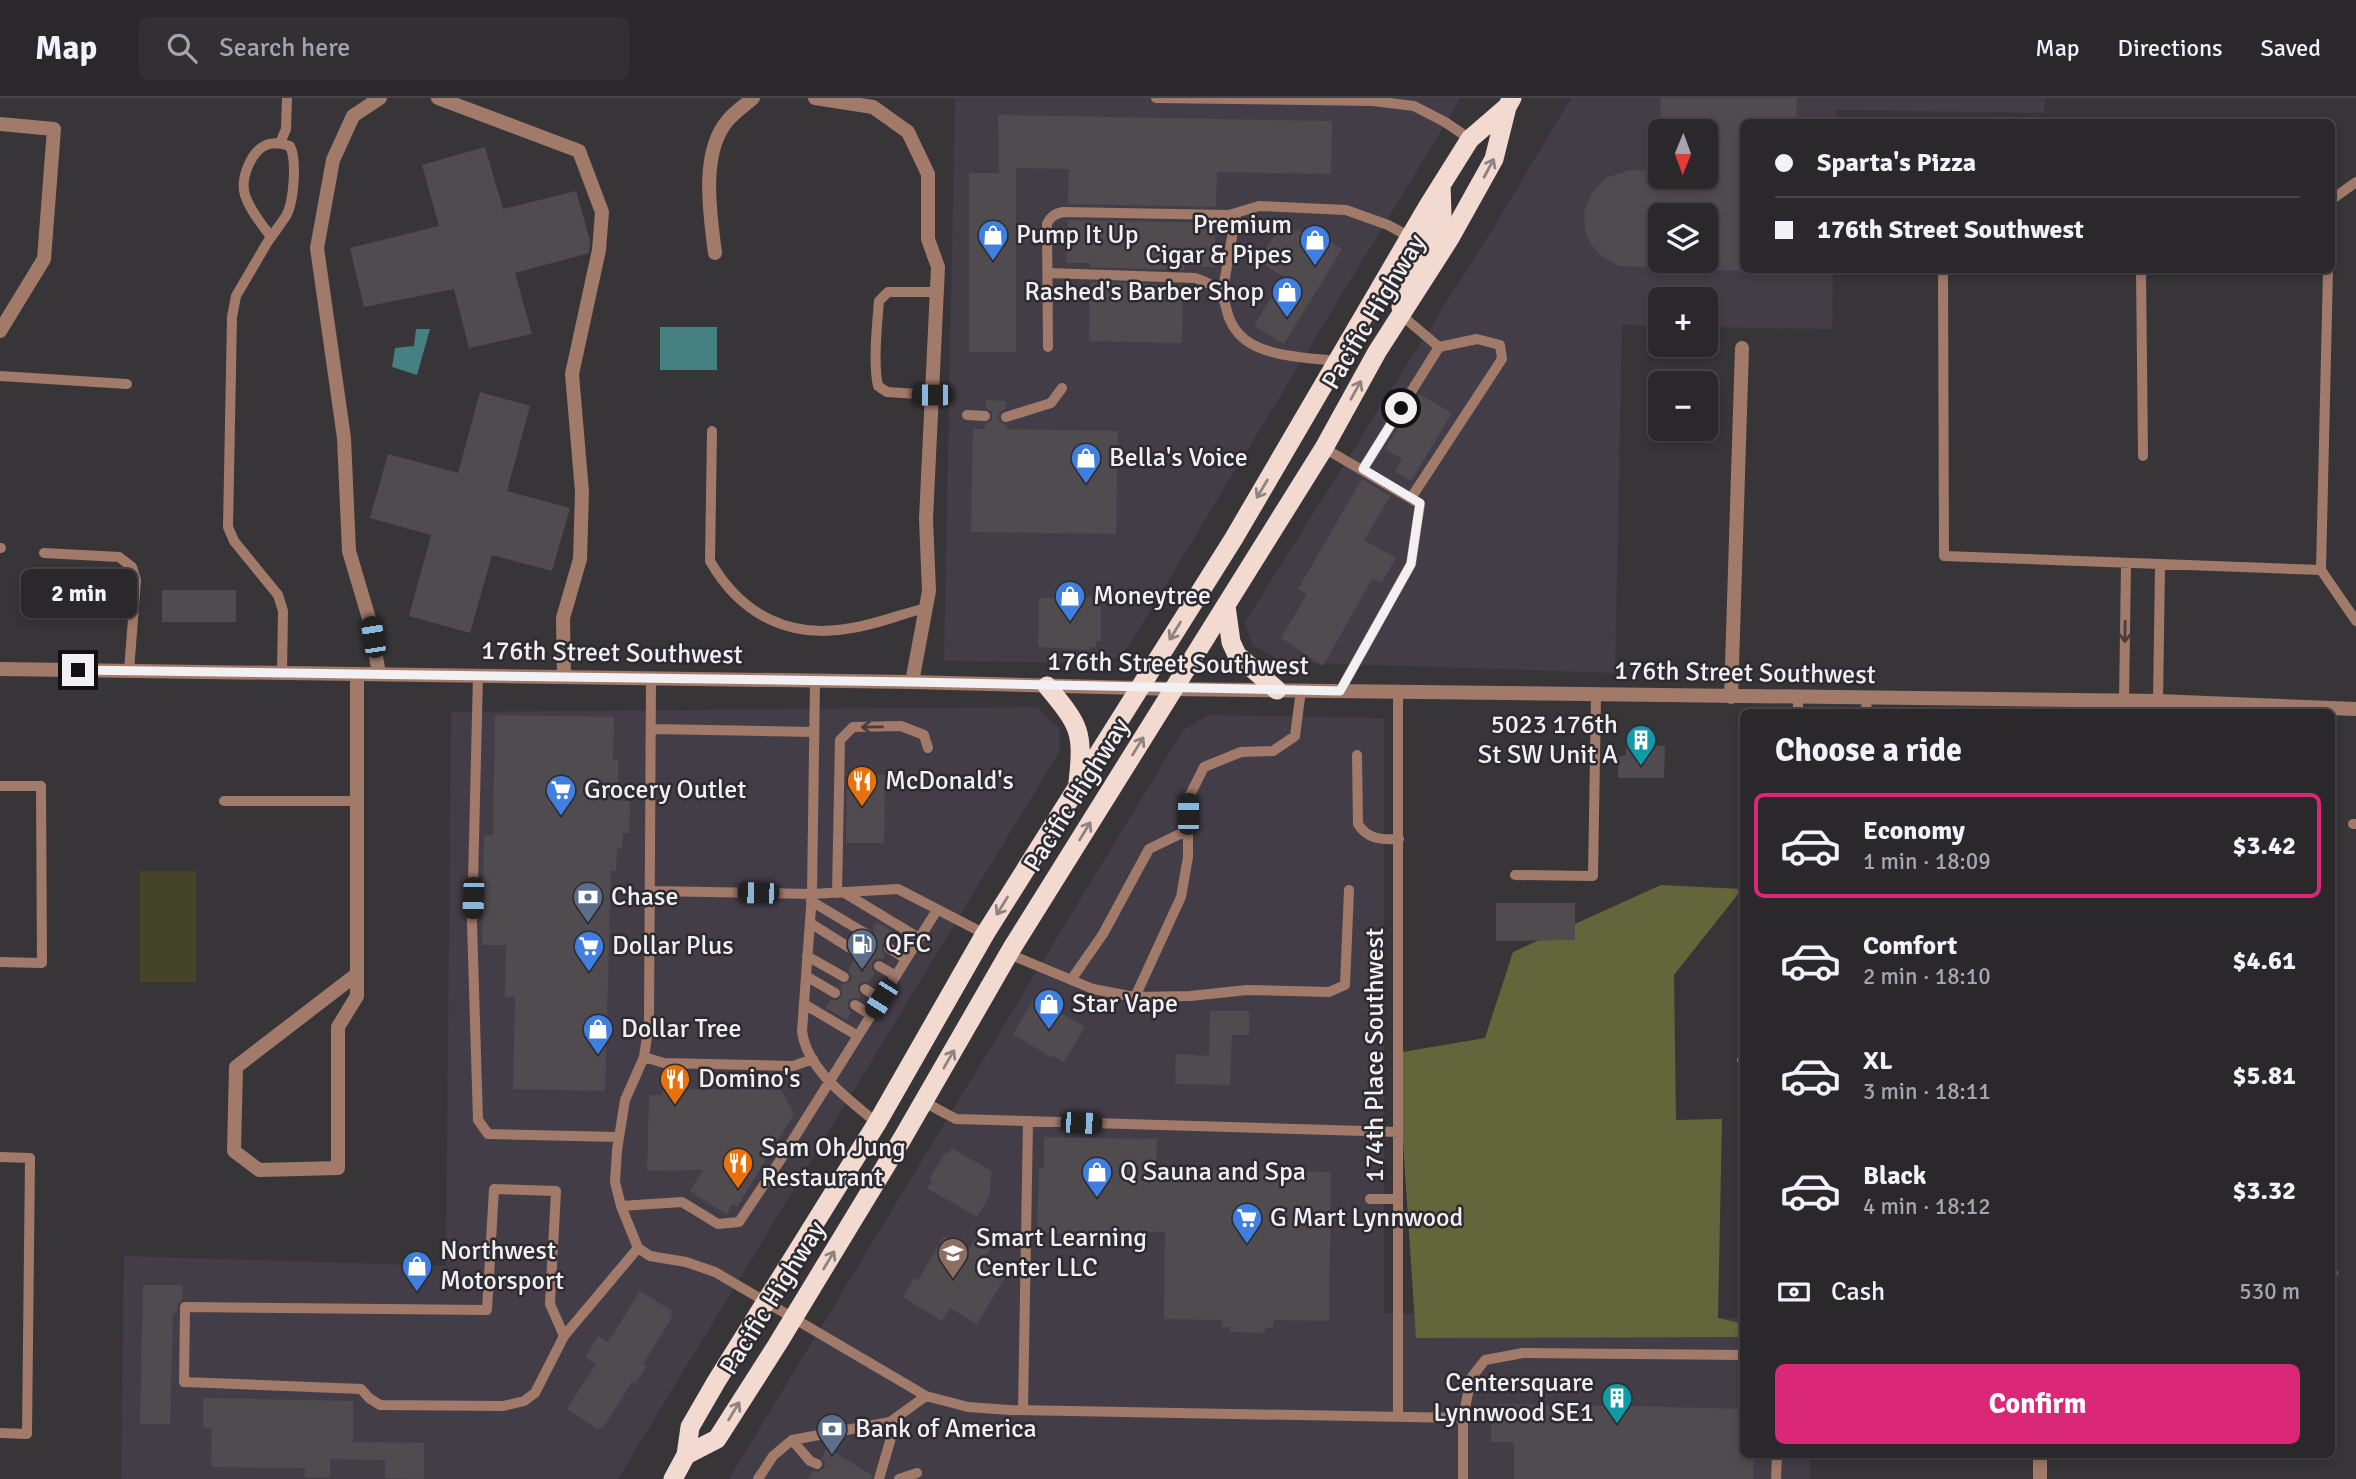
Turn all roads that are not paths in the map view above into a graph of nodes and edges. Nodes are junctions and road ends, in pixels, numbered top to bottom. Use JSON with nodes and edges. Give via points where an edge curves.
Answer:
{"nodes":[{"id":1,"x":288,"y":98,"type":"edge"},
{"id":2,"x":380,"y":98,"type":"edge"},
{"id":3,"x":438,"y":98,"type":"edge"},
{"id":4,"x":753,"y":98,"type":"edge"},
{"id":5,"x":816,"y":98,"type":"edge"},
{"id":6,"x":1156,"y":98,"type":"edge"},
{"id":7,"x":1391,"y":101,"type":"edge"},
{"id":8,"x":1417,"y":102,"type":"edge"},
{"id":9,"x":1509,"y":102,"type":"edge"},
{"id":10,"x":0,"y":124,"type":"edge"},
{"id":11,"x":1470,"y":139,"type":"junction"},
{"id":12,"x":280,"y":143,"type":"junction"},
{"id":13,"x":2356,"y":182,"type":"edge"},
{"id":14,"x":1441,"y":185,"type":"junction"},
{"id":15,"x":2335,"y":197,"type":"edge"},
{"id":16,"x":1236,"y":214,"type":"junction"},
{"id":17,"x":271,"y":237,"type":"junction"},
{"id":18,"x":1410,"y":237,"type":"junction"},
{"id":19,"x":715,"y":253,"type":"dead end"},
{"id":20,"x":1048,"y":273,"type":"junction"},
{"id":21,"x":1943,"y":273,"type":"edge"},
{"id":22,"x":2141,"y":273,"type":"edge"},
{"id":23,"x":2328,"y":273,"type":"edge"},
{"id":24,"x":937,"y":292,"type":"junction"},
{"id":25,"x":1222,"y":295,"type":"junction"},
{"id":26,"x":1400,"y":314,"type":"junction"},
{"id":27,"x":0,"y":331,"type":"edge"},
{"id":28,"x":1048,"y":347,"type":"dead end"},
{"id":29,"x":1439,"y":347,"type":"junction"},
{"id":30,"x":1742,"y":348,"type":"dead end"},
{"id":31,"x":1337,"y":361,"type":"junction"},
{"id":32,"x":0,"y":376,"type":"edge"},
{"id":33,"x":127,"y":384,"type":"dead end"},
{"id":34,"x":1062,"y":388,"type":"dead end"},
{"id":35,"x":932,"y":395,"type":"junction"},
{"id":36,"x":967,"y":415,"type":"dead end"},
{"id":37,"x":985,"y":416,"type":"dead end"},
{"id":38,"x":1006,"y":417,"type":"dead end"},
{"id":39,"x":712,"y":432,"type":"dead end"},
{"id":40,"x":1324,"y":448,"type":"junction"},
{"id":41,"x":2143,"y":456,"type":"dead end"},
{"id":42,"x":1363,"y":469,"type":"junction"},
{"id":43,"x":1411,"y":498,"type":"junction"},
{"id":44,"x":44,"y":553,"type":"dead end"},
{"id":45,"x":2126,"y":564,"type":"junction"},
{"id":46,"x":2160,"y":566,"type":"junction"},
{"id":47,"x":2321,"y":570,"type":"junction"},
{"id":48,"x":1226,"y":606,"type":"junction"},
{"id":49,"x":926,"y":608,"type":"junction"},
{"id":50,"x":2356,"y":621,"type":"edge"},
{"id":51,"x":0,"y":669,"type":"edge"},
{"id":52,"x":129,"y":671,"type":"junction"},
{"id":53,"x":282,"y":673,"type":"junction"},
{"id":54,"x":357,"y":674,"type":"junction"},
{"id":55,"x":379,"y":674,"type":"junction"},
{"id":56,"x":478,"y":675,"type":"junction"},
{"id":57,"x":564,"y":677,"type":"junction"},
{"id":58,"x":651,"y":678,"type":"junction"},
{"id":59,"x":815,"y":681,"type":"junction"},
{"id":60,"x":912,"y":682,"type":"junction"},
{"id":61,"x":1047,"y":686,"type":"junction"},
{"id":62,"x":1139,"y":688,"type":"junction"},
{"id":63,"x":1174,"y":689,"type":"junction"},
{"id":64,"x":1277,"y":690,"type":"junction"},
{"id":65,"x":1301,"y":690,"type":"junction"},
{"id":66,"x":1340,"y":691,"type":"junction"},
{"id":67,"x":1398,"y":692,"type":"junction"},
{"id":68,"x":1596,"y":695,"type":"junction"},
{"id":69,"x":1731,"y":697,"type":"junction"},
{"id":70,"x":2124,"y":701,"type":"junction"},
{"id":71,"x":2158,"y":701,"type":"junction"},
{"id":72,"x":1798,"y":705,"type":"edge"},
{"id":73,"x":1866,"y":706,"type":"edge"},
{"id":74,"x":1964,"y":706,"type":"edge"},
{"id":75,"x":2039,"y":707,"type":"edge"},
{"id":76,"x":2356,"y":709,"type":"edge"},
{"id":77,"x":651,"y":729,"type":"junction"},
{"id":78,"x":814,"y":732,"type":"junction"},
{"id":79,"x":928,"y":748,"type":"dead end"},
{"id":80,"x":1357,"y":755,"type":"dead end"},
{"id":81,"x":0,"y":786,"type":"edge"},
{"id":82,"x":1077,"y":788,"type":"junction"},
{"id":83,"x":224,"y":801,"type":"dead end"},
{"id":84,"x":357,"y":801,"type":"junction"},
{"id":85,"x":1188,"y":830,"type":"junction"},
{"id":86,"x":1399,"y":839,"type":"junction"},
{"id":87,"x":1515,"y":875,"type":"dead end"},
{"id":88,"x":1349,"y":890,"type":"dead end"},
{"id":89,"x":650,"y":891,"type":"junction"},
{"id":90,"x":840,"y":892,"type":"junction"},
{"id":91,"x":811,"y":897,"type":"junction"},
{"id":92,"x":937,"y":910,"type":"junction"},
{"id":93,"x":810,"y":923,"type":"junction"},
{"id":94,"x":985,"y":934,"type":"junction"},
{"id":95,"x":869,"y":935,"type":"dead end"},
{"id":96,"x":919,"y":938,"type":"junction"},
{"id":97,"x":889,"y":948,"type":"dead end"},
{"id":98,"x":858,"y":953,"type":"dead end"},
{"id":99,"x":1009,"y":954,"type":"junction"},
{"id":100,"x":807,"y":956,"type":"junction"},
{"id":101,"x":906,"y":959,"type":"junction"},
{"id":102,"x":0,"y":962,"type":"edge"},
{"id":103,"x":879,"y":966,"type":"dead end"},
{"id":104,"x":357,"y":974,"type":"junction"},
{"id":105,"x":806,"y":976,"type":"junction"},
{"id":106,"x":896,"y":976,"type":"junction"},
{"id":107,"x":844,"y":977,"type":"dead end"},
{"id":108,"x":1071,"y":980,"type":"junction"},
{"id":109,"x":865,"y":989,"type":"dead end"},
{"id":110,"x":835,"y":993,"type":"dead end"},
{"id":111,"x":1135,"y":997,"type":"junction"},
{"id":112,"x":881,"y":999,"type":"junction"},
{"id":113,"x":804,"y":1004,"type":"junction"},
{"id":114,"x":855,"y":1005,"type":"dead end"},
{"id":115,"x":871,"y":1015,"type":"junction"},
{"id":116,"x":858,"y":1037,"type":"junction"},
{"id":117,"x":644,"y":1057,"type":"junction"},
{"id":118,"x":813,"y":1059,"type":"junction"},
{"id":119,"x":830,"y":1081,"type":"junction"},
{"id":120,"x":924,"y":1102,"type":"junction"},
{"id":121,"x":1028,"y":1121,"type":"junction"},
{"id":122,"x":877,"y":1123,"type":"junction"},
{"id":123,"x":1398,"y":1132,"type":"junction"},
{"id":124,"x":619,"y":1137,"type":"junction"},
{"id":125,"x":0,"y":1157,"type":"edge"},
{"id":126,"x":1370,"y":1199,"type":"dead end"},
{"id":127,"x":1398,"y":1199,"type":"junction"},
{"id":128,"x":621,"y":1206,"type":"junction"},
{"id":129,"x":638,"y":1248,"type":"junction"},
{"id":130,"x":767,"y":1302,"type":"junction"},
{"id":131,"x":794,"y":1318,"type":"junction"},
{"id":132,"x":564,"y":1336,"type":"junction"},
{"id":133,"x":1740,"y":1355,"type":"edge"},
{"id":134,"x":926,"y":1396,"type":"junction"},
{"id":135,"x":1023,"y":1410,"type":"junction"},
{"id":136,"x":1398,"y":1417,"type":"junction"},
{"id":137,"x":1463,"y":1418,"type":"junction"},
{"id":138,"x":890,"y":1422,"type":"junction"},
{"id":139,"x":0,"y":1433,"type":"edge"},
{"id":140,"x":792,"y":1440,"type":"junction"},
{"id":141,"x":686,"y":1455,"type":"junction"},
{"id":142,"x":1777,"y":1458,"type":"edge"},
{"id":143,"x":2040,"y":1458,"type":"edge"},
{"id":144,"x":817,"y":1464,"type":"dead end"},
{"id":145,"x":917,"y":1473,"type":"dead end"},
{"id":146,"x":673,"y":1479,"type":"edge"},
{"id":147,"x":758,"y":1479,"type":"edge"},
{"id":148,"x":879,"y":1479,"type":"edge"},
{"id":149,"x":899,"y":1479,"type":"edge"},
{"id":150,"x":1462,"y":1479,"type":"edge"},
{"id":151,"x":1776,"y":1479,"type":"edge"},
{"id":152,"x":2040,"y":1479,"type":"edge"}],
"edges":[{"from":1,"to":12,"type":"lane"},
{"from":2,"to":55,"type":"street","via":[[353,116],[333,160],[317,248],[344,438],[349,551],[370,622]]},
{"from":3,"to":57,"type":"street","via":[[579,150],[603,212],[572,374],[582,492],[580,559],[563,618]]},
{"from":4,"to":19,"type":"street","via":[[727,120],[713,149],[709,203]]},
{"from":5,"to":24,"type":"street","via":[[873,107],[908,132],[928,174],[928,239],[938,267]]},
{"from":6,"to":7,"type":"lane"},
{"from":7,"to":8,"type":"lane"},
{"from":8,"to":11,"type":"lane"},
{"from":9,"to":11,"type":"highway","name":"Pacific Highway"},
{"from":26,"to":9,"type":"highway","name":"Pacific Highway","one_way":true,"via":[[1494,159]]},
{"from":10,"to":27,"type":"street","via":[[54,129],[44,259]]},
{"from":11,"to":14,"type":"highway","name":"Pacific Highway"},
{"from":12,"to":17,"type":"lane","via":[[290,146],[294,154],[292,200]]},
{"from":12,"to":17,"type":"lane","via":[[267,144],[256,154],[246,173],[244,191]]},
{"from":13,"to":15,"type":"lane"},
{"from":14,"to":18,"type":"highway","name":"Pacific Highway"},
{"from":14,"to":26,"type":"highway","via":[[1442,214],[1406,278]]},
{"from":16,"to":18,"type":"lane","via":[[1252,206],[1346,211]]},
{"from":16,"to":20,"type":"lane","via":[[1055,214],[1047,225]]},
{"from":16,"to":25,"type":"lane"},
{"from":17,"to":53,"type":"lane","via":[[236,296],[232,317],[228,527],[278,595],[283,611]]},
{"from":18,"to":31,"type":"highway","name":"Pacific Highway"},
{"from":20,"to":25,"type":"lane","via":[[1195,278],[1215,286]]},
{"from":20,"to":28,"type":"lane"},
{"from":21,"to":45,"type":"lane","via":[[1944,556]]},
{"from":22,"to":41,"type":"lane"},
{"from":23,"to":47,"type":"lane"},
{"from":24,"to":35,"type":"street"},
{"from":24,"to":35,"type":"lane","via":[[888,292],[879,301],[877,317],[878,386],[887,392]]},
{"from":25,"to":31,"type":"lane","via":[[1234,327],[1250,342],[1279,354]]},
{"from":26,"to":29,"type":"lane"},
{"from":40,"to":26,"type":"highway","name":"Pacific Highway","one_way":true},
{"from":29,"to":42,"type":"lane"},
{"from":29,"to":43,"type":"lane","via":[[1477,339],[1500,345],[1502,359]]},
{"from":30,"to":69,"type":"street"},
{"from":31,"to":62,"type":"highway","name":"Pacific Highway","one_way":true,"via":[[1234,538]]},
{"from":32,"to":33,"type":"lane"},
{"from":34,"to":38,"type":"lane","via":[[1051,403]]},
{"from":35,"to":49,"type":"street"},
{"from":36,"to":37,"type":"lane"},
{"from":39,"to":49,"type":"lane","via":[[710,561],[738,598],[763,618],[812,631],[852,628]]},
{"from":40,"to":42,"type":"lane"},
{"from":40,"to":48,"type":"highway","name":"Pacific Highway"},
{"from":42,"to":43,"type":"lane"},
{"from":43,"to":66,"type":"lane","via":[[1420,503],[1411,564]]},
{"from":44,"to":52,"type":"lane","via":[[119,557],[132,567],[136,580]]},
{"from":45,"to":46,"type":"lane"},
{"from":45,"to":70,"type":"lane","one_way":true},
{"from":46,"to":47,"type":"lane"},
{"from":46,"to":71,"type":"lane"},
{"from":47,"to":50,"type":"lane"},
{"from":48,"to":63,"type":"highway","name":"Pacific Highway"},
{"from":48,"to":64,"type":"highway","via":[[1237,655]]},
{"from":49,"to":60,"type":"street"},
{"from":51,"to":52,"type":"street","name":"176th Street Southwest"},
{"from":52,"to":53,"type":"street","name":"176th Street Southwest"},
{"from":53,"to":54,"type":"street","name":"176th Street Southwest"},
{"from":54,"to":55,"type":"street","name":"176th Street Southwest"},
{"from":54,"to":84,"type":"street"},
{"from":55,"to":56,"type":"street","name":"176th Street Southwest"},
{"from":56,"to":57,"type":"street","name":"176th Street Southwest"},
{"from":56,"to":124,"type":"lane","via":[[472,923],[478,1120],[488,1134]]},
{"from":57,"to":58,"type":"street","name":"176th Street Southwest"},
{"from":58,"to":59,"type":"street","name":"176th Street Southwest"},
{"from":58,"to":77,"type":"lane"},
{"from":59,"to":60,"type":"street","name":"176th Street Southwest"},
{"from":59,"to":78,"type":"lane"},
{"from":60,"to":61,"type":"street","name":"176th Street Southwest"},
{"from":61,"to":62,"type":"street","name":"176th Street Southwest"},
{"from":61,"to":82,"type":"highway","via":[[1072,716],[1080,734]]},
{"from":62,"to":63,"type":"street","name":"176th Street Southwest"},
{"from":62,"to":82,"type":"highway","name":"Pacific Highway"},
{"from":63,"to":64,"type":"street","name":"176th Street Southwest"},
{"from":99,"to":63,"type":"highway","name":"Pacific Highway","one_way":true},
{"from":64,"to":65,"type":"street","name":"176th Street Southwest"},
{"from":65,"to":66,"type":"street","name":"176th Street Southwest"},
{"from":65,"to":85,"type":"lane","via":[[1294,736],[1272,751],[1241,752],[1204,766],[1188,799]]},
{"from":66,"to":67,"type":"street","name":"176th Street Southwest"},
{"from":67,"to":68,"type":"street","name":"176th Street Southwest"},
{"from":67,"to":86,"type":"lane","name":"174th Place Southwest"},
{"from":68,"to":69,"type":"street","name":"176th Street Southwest"},
{"from":68,"to":87,"type":"lane","via":[[1593,876]]},
{"from":69,"to":72,"type":"street","name":"176th Street Southwest"},
{"from":70,"to":71,"type":"street","name":"176th Street Southwest"},
{"from":70,"to":75,"type":"street","name":"176th Street Southwest"},
{"from":71,"to":76,"type":"street","name":"176th Street Southwest"},
{"from":72,"to":73,"type":"street","name":"176th Street Southwest"},
{"from":73,"to":74,"type":"street","name":"176th Street Southwest"},
{"from":74,"to":75,"type":"street","name":"176th Street Southwest"},
{"from":77,"to":78,"type":"lane"},
{"from":77,"to":89,"type":"lane"},
{"from":78,"to":91,"type":"lane"},
{"from":79,"to":90,"type":"lane","one_way":true,"via":[[924,735],[901,726],[853,727],[840,740]]},
{"from":80,"to":86,"type":"lane","via":[[1357,824],[1372,837]]},
{"from":81,"to":102,"type":"lane","via":[[41,786],[42,963]]},
{"from":82,"to":94,"type":"highway","name":"Pacific Highway","one_way":true},
{"from":83,"to":84,"type":"lane"},
{"from":84,"to":104,"type":"street"},
{"from":85,"to":108,"type":"lane","via":[[1149,849],[1103,934]]},
{"from":85,"to":111,"type":"lane","via":[[1181,897]]},
{"from":86,"to":123,"type":"lane","name":"174th Place Southwest"},
{"from":88,"to":111,"type":"lane","via":[[1345,985],[1329,992],[1247,990]]},
{"from":89,"to":91,"type":"lane"},
{"from":89,"to":117,"type":"lane","via":[[649,1022]]},
{"from":90,"to":91,"type":"lane"},
{"from":90,"to":92,"type":"lane","via":[[898,889]]},
{"from":90,"to":96,"type":"lane"},
{"from":91,"to":93,"type":"lane"},
{"from":91,"to":95,"type":"lane"},
{"from":92,"to":94,"type":"lane"},
{"from":92,"to":96,"type":"lane"},
{"from":93,"to":98,"type":"lane"},
{"from":93,"to":100,"type":"lane"},
{"from":94,"to":122,"type":"highway","name":"Pacific Highway"},
{"from":96,"to":101,"type":"lane"},
{"from":97,"to":101,"type":"lane"},
{"from":99,"to":108,"type":"lane"},
{"from":120,"to":99,"type":"highway","name":"Pacific Highway","one_way":true},
{"from":100,"to":105,"type":"lane"},
{"from":100,"to":107,"type":"lane"},
{"from":101,"to":106,"type":"lane"},
{"from":103,"to":106,"type":"lane"},
{"from":104,"to":104,"type":"street","via":[[357,996],[338,1027],[338,1168],[258,1170],[234,1151],[236,1067]]},
{"from":105,"to":110,"type":"lane"},
{"from":105,"to":113,"type":"lane"},
{"from":106,"to":112,"type":"lane"},
{"from":108,"to":111,"type":"lane"},
{"from":109,"to":112,"type":"lane"},
{"from":112,"to":115,"type":"lane"},
{"from":113,"to":116,"type":"lane"},
{"from":113,"to":118,"type":"lane","via":[[804,1046]]},
{"from":114,"to":115,"type":"lane"},
{"from":115,"to":116,"type":"lane"},
{"from":116,"to":119,"type":"lane"},
{"from":117,"to":118,"type":"lane","via":[[664,1063],[793,1066]]},
{"from":117,"to":124,"type":"lane","via":[[625,1100]]},
{"from":118,"to":119,"type":"lane"},
{"from":119,"to":122,"type":"lane"},
{"from":119,"to":128,"type":"lane","via":[[739,1222],[718,1224],[682,1202]]},
{"from":120,"to":121,"type":"lane","via":[[956,1119]]},
{"from":131,"to":120,"type":"highway","name":"Pacific Highway","one_way":true},
{"from":121,"to":123,"type":"lane"},
{"from":121,"to":135,"type":"lane"},
{"from":122,"to":130,"type":"highway","name":"Pacific Highway"},
{"from":123,"to":127,"type":"lane","name":"174th Place Southwest"},
{"from":124,"to":128,"type":"lane","via":[[615,1182]]},
{"from":125,"to":139,"type":"lane","via":[[30,1158],[27,1434]]},
{"from":126,"to":127,"type":"lane"},
{"from":127,"to":136,"type":"lane","name":"174th Place Southwest"},
{"from":128,"to":129,"type":"lane"},
{"from":129,"to":130,"type":"lane","via":[[650,1256],[715,1272]]},
{"from":129,"to":132,"type":"lane"},
{"from":130,"to":131,"type":"lane"},
{"from":130,"to":141,"type":"highway","name":"Pacific Highway","via":[[690,1427]]},
{"from":131,"to":134,"type":"lane"},
{"from":141,"to":131,"type":"highway","name":"Pacific Highway","one_way":true,"via":[[717,1439]]},
{"from":132,"to":132,"type":"lane","via":[[535,1393],[503,1406],[380,1405],[361,1389],[184,1382],[185,1307],[487,1310],[494,1189],[556,1191],[550,1304]]},
{"from":133,"to":137,"type":"lane","via":[[1523,1353],[1485,1360],[1471,1378]]},
{"from":134,"to":135,"type":"lane","via":[[968,1407]]},
{"from":134,"to":138,"type":"lane"},
{"from":135,"to":136,"type":"lane"},
{"from":136,"to":137,"type":"lane"},
{"from":137,"to":150,"type":"lane"},
{"from":138,"to":140,"type":"lane"},
{"from":138,"to":148,"type":"lane","via":[[891,1438]]},
{"from":140,"to":144,"type":"lane"},
{"from":140,"to":147,"type":"lane","via":[[773,1456]]},
{"from":141,"to":146,"type":"highway","name":"Pacific Highway"},
{"from":142,"to":151,"type":"lane"},
{"from":143,"to":152,"type":"street"},
{"from":145,"to":149,"type":"lane"}]}
